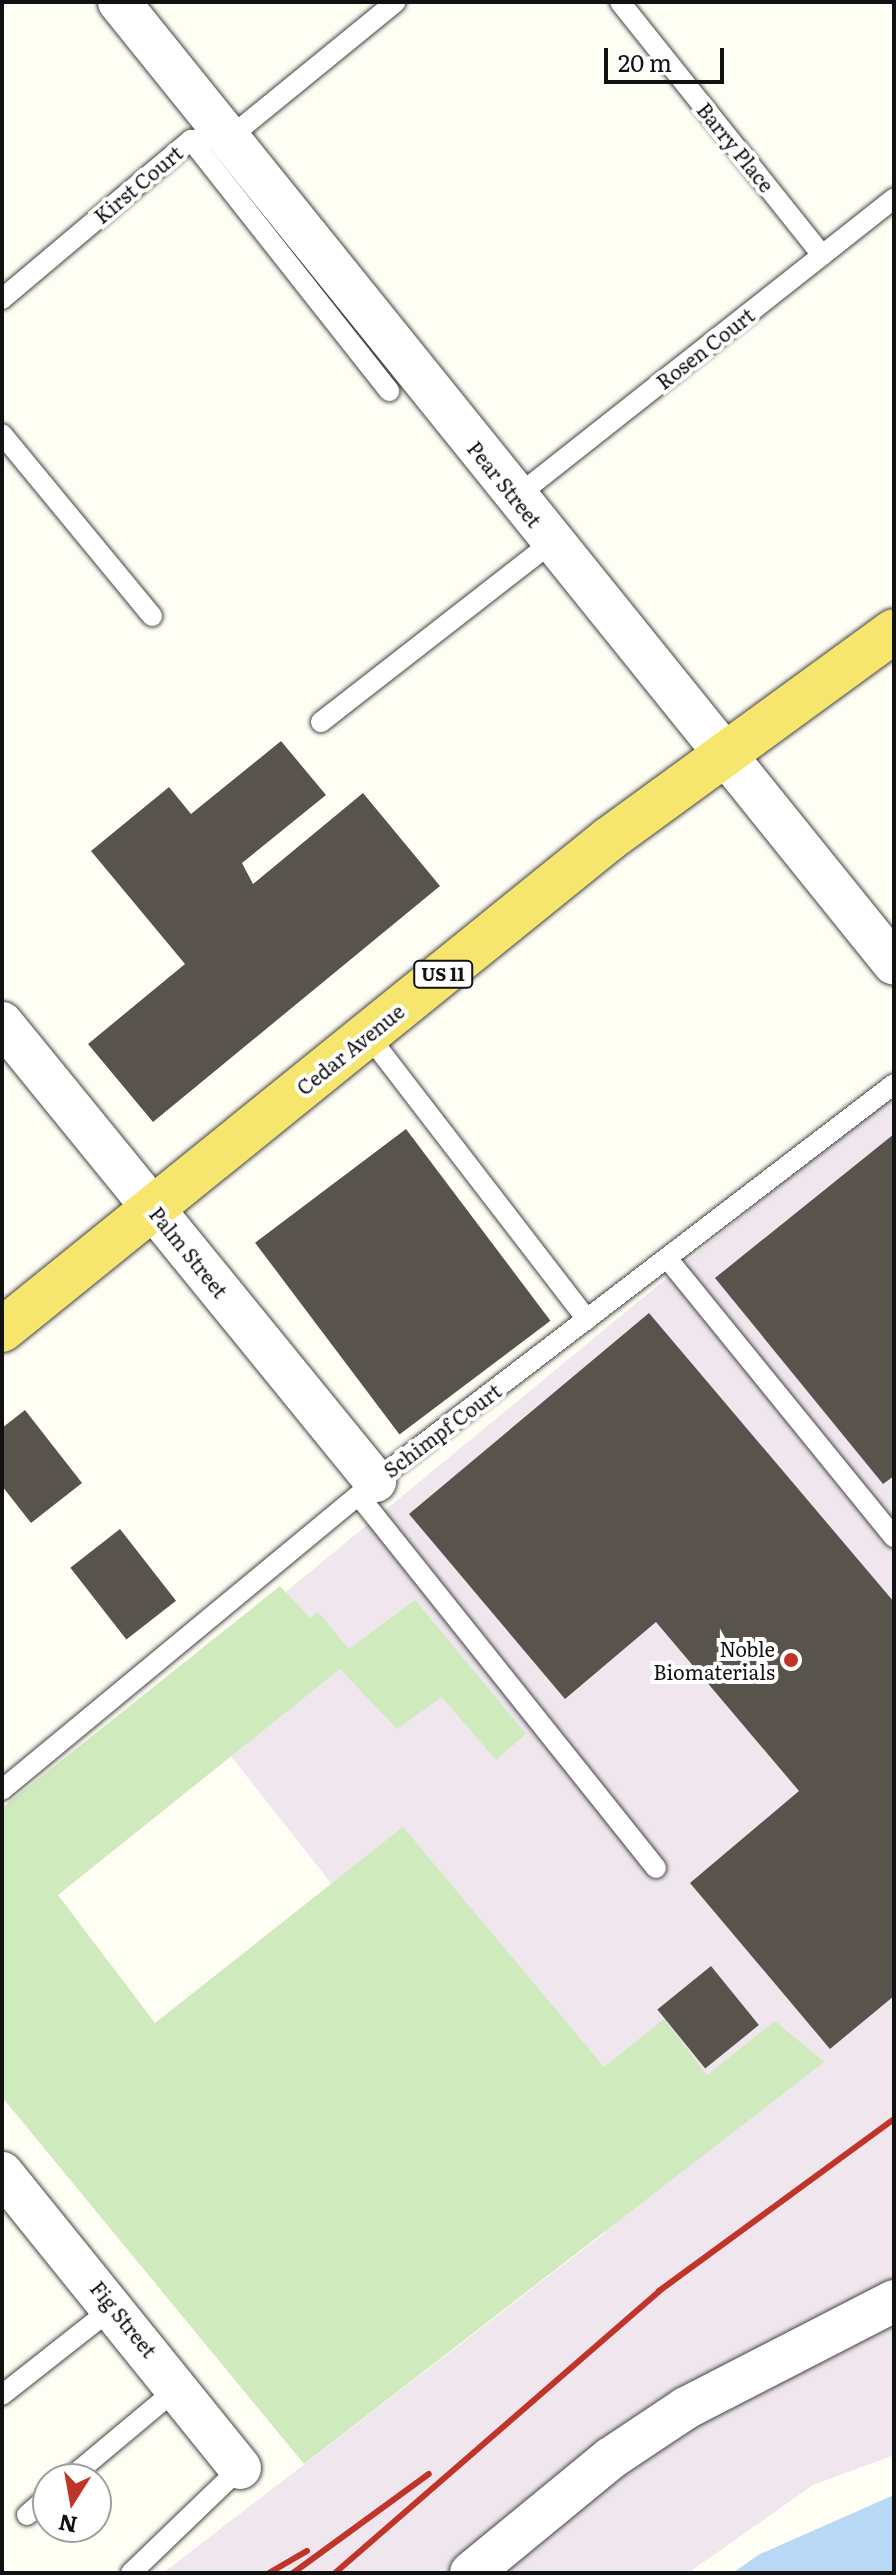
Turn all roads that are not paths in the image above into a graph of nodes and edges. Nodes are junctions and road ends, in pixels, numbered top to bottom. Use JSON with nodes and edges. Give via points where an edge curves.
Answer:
{"nodes":[{"id":1,"x":119,"y":2,"type":"edge"},
{"id":2,"x":396,"y":2,"type":"edge"},
{"id":3,"x":620,"y":2,"type":"edge"},
{"id":4,"x":210,"y":139,"type":"junction"},
{"id":5,"x":894,"y":198,"type":"edge"},
{"id":6,"x":822,"y":255,"type":"junction"},
{"id":7,"x":2,"y":299,"type":"edge"},
{"id":8,"x":389,"y":391,"type":"dead end"},
{"id":9,"x":2,"y":434,"type":"edge"},
{"id":10,"x":516,"y":497,"type":"junction"},
{"id":11,"x":552,"y":542,"type":"junction"},
{"id":12,"x":152,"y":616,"type":"dead end"},
{"id":13,"x":894,"y":631,"type":"edge"},
{"id":14,"x":321,"y":722,"type":"dead end"},
{"id":15,"x":727,"y":757,"type":"junction"},
{"id":16,"x":894,"y":964,"type":"edge"},
{"id":17,"x":2,"y":1023,"type":"edge"},
{"id":18,"x":368,"y":1035,"type":"junction"},
{"id":19,"x":894,"y":1084,"type":"edge"},
{"id":20,"x":153,"y":1208,"type":"junction"},
{"id":21,"x":667,"y":1258,"type":"junction"},
{"id":22,"x":587,"y":1319,"type":"junction"},
{"id":23,"x":2,"y":1330,"type":"edge"},
{"id":24,"x":367,"y":1489,"type":"junction"},
{"id":25,"x":894,"y":1537,"type":"edge"},
{"id":26,"x":2,"y":1790,"type":"edge"},
{"id":27,"x":656,"y":1868,"type":"dead end"},
{"id":28,"x":2,"y":2173,"type":"edge"},
{"id":29,"x":894,"y":2301,"type":"edge"},
{"id":30,"x":115,"y":2306,"type":"junction"},
{"id":31,"x":178,"y":2388,"type":"junction"},
{"id":32,"x":2,"y":2395,"type":"edge"},
{"id":33,"x":88,"y":2463,"type":"edge"},
{"id":34,"x":240,"y":2468,"type":"joint"},
{"id":35,"x":32,"y":2511,"type":"edge"},
{"id":36,"x":27,"y":2515,"type":"dead end"},
{"id":37,"x":131,"y":2573,"type":"edge"},
{"id":38,"x":471,"y":2573,"type":"edge"}],
"edges":[{"from":1,"to":4,"type":"street","name":"Pear Street"},
{"from":2,"to":4,"type":"lane","name":"Kirst Court"},
{"from":3,"to":6,"type":"lane","name":"Barry Place"},
{"from":4,"to":7,"type":"lane","name":"Kirst Court"},
{"from":4,"to":8,"type":"lane"},
{"from":4,"to":10,"type":"street","name":"Pear Street"},
{"from":5,"to":6,"type":"lane","name":"Rosen Court"},
{"from":6,"to":10,"type":"lane","name":"Rosen Court"},
{"from":9,"to":12,"type":"lane"},
{"from":10,"to":11,"type":"street","name":"Pear Street"},
{"from":11,"to":14,"type":"lane"},
{"from":11,"to":15,"type":"street","name":"Pear Street"},
{"from":13,"to":15,"type":"main road","name":"Cedar Avenue","number":"US 11"},
{"from":15,"to":16,"type":"street","name":"Pear Street"},
{"from":15,"to":18,"type":"main road","name":"Cedar Avenue","number":"US 11","via":[[609,839]]},
{"from":17,"to":20,"type":"street","name":"Palm Street"},
{"from":18,"to":20,"type":"main road","name":"Cedar Avenue","number":"US 11"},
{"from":18,"to":22,"type":"lane"},
{"from":19,"to":21,"type":"lane","name":"Schimpf Court"},
{"from":20,"to":23,"type":"main road","name":"Cedar Avenue","number":"US 11"},
{"from":20,"to":24,"type":"street","name":"Palm Street"},
{"from":21,"to":22,"type":"lane","name":"Schimpf Court"},
{"from":21,"to":25,"type":"lane"},
{"from":22,"to":24,"type":"lane","name":"Schimpf Court"},
{"from":24,"to":26,"type":"lane","name":"Schimpf Court"},
{"from":24,"to":27,"type":"lane"},
{"from":28,"to":30,"type":"street","name":"Fig Street"},
{"from":29,"to":38,"type":"street","via":[[686,2408],[611,2458]]},
{"from":30,"to":31,"type":"street","name":"Fig Street"},
{"from":30,"to":32,"type":"lane"},
{"from":31,"to":33,"type":"lane"},
{"from":31,"to":34,"type":"street","name":"Fig Street"},
{"from":34,"to":37,"type":"lane"},
{"from":35,"to":36,"type":"lane"}]}
